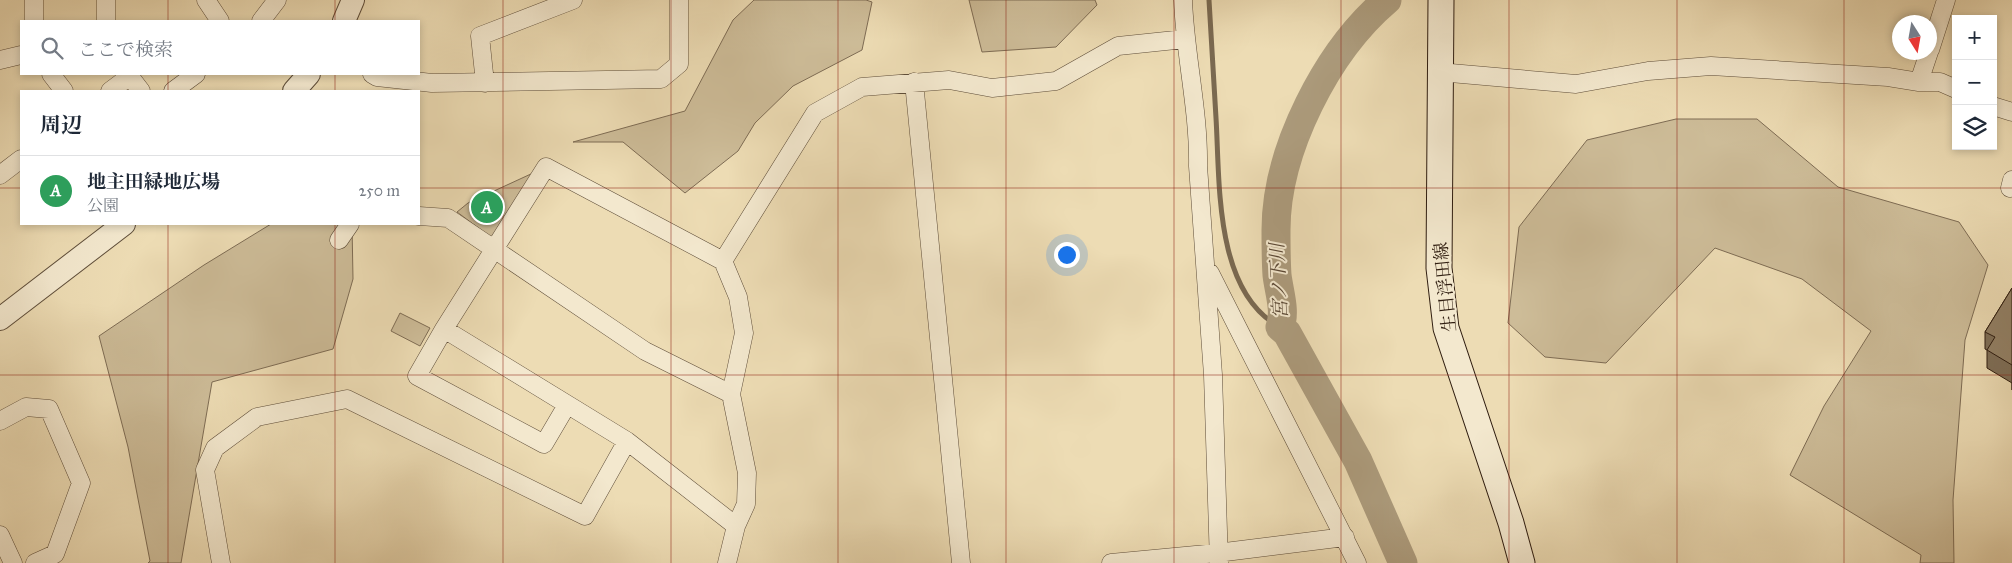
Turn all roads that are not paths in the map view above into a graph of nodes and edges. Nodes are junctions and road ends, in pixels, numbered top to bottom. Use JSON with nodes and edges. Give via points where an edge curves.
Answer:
{"nodes":[{"id":1,"x":34,"y":0,"type":"edge"},
{"id":2,"x":106,"y":0,"type":"edge"},
{"id":3,"x":206,"y":0,"type":"edge"},
{"id":4,"x":277,"y":0,"type":"edge"},
{"id":5,"x":353,"y":0,"type":"edge"},
{"id":6,"x":573,"y":0,"type":"edge"},
{"id":7,"x":679,"y":0,"type":"edge"},
{"id":8,"x":1183,"y":0,"type":"edge"},
{"id":9,"x":1441,"y":0,"type":"edge"},
{"id":10,"x":1946,"y":0,"type":"edge"},
{"id":11,"x":34,"y":20,"type":"edge"},
{"id":12,"x":106,"y":20,"type":"edge"},
{"id":13,"x":219,"y":20,"type":"edge"},
{"id":14,"x":262,"y":20,"type":"edge"},
{"id":15,"x":344,"y":20,"type":"edge"},
{"id":16,"x":1937,"y":27,"type":"edge"},
{"id":17,"x":1185,"y":39,"type":"junction"},
{"id":18,"x":20,"y":55,"type":"edge"},
{"id":19,"x":0,"y":60,"type":"edge"},
{"id":20,"x":1926,"y":60,"type":"edge"},
{"id":21,"x":1439,"y":72,"type":"junction"},
{"id":22,"x":52,"y":75,"type":"edge"},
{"id":23,"x":129,"y":75,"type":"edge"},
{"id":24,"x":195,"y":75,"type":"edge"},
{"id":25,"x":308,"y":75,"type":"edge"},
{"id":26,"x":374,"y":75,"type":"edge"},
{"id":27,"x":914,"y":82,"type":"junction"},
{"id":28,"x":1919,"y":82,"type":"junction"},
{"id":29,"x":485,"y":83,"type":"junction"},
{"id":30,"x":1952,"y":87,"type":"edge"},
{"id":31,"x":63,"y":90,"type":"edge"},
{"id":32,"x":111,"y":90,"type":"edge"},
{"id":33,"x":140,"y":90,"type":"edge"},
{"id":34,"x":174,"y":90,"type":"edge"},
{"id":35,"x":295,"y":90,"type":"edge"},
{"id":36,"x":1997,"y":107,"type":"edge"},
{"id":37,"x":2012,"y":112,"type":"edge"},
{"id":38,"x":420,"y":216,"type":"edge"},
{"id":39,"x":123,"y":225,"type":"edge"},
{"id":40,"x":349,"y":225,"type":"edge"},
{"id":41,"x":339,"y":240,"type":"dead end"},
{"id":42,"x":494,"y":250,"type":"junction"},
{"id":43,"x":722,"y":261,"type":"junction"},
{"id":44,"x":1205,"y":264,"type":"junction"},
{"id":45,"x":0,"y":319,"type":"edge"},
{"id":46,"x":444,"y":329,"type":"junction"},
{"id":47,"x":731,"y":394,"type":"junction"},
{"id":48,"x":568,"y":405,"type":"junction"},
{"id":49,"x":0,"y":421,"type":"edge"},
{"id":50,"x":626,"y":441,"type":"junction"},
{"id":51,"x":736,"y":526,"type":"junction"},
{"id":52,"x":0,"y":535,"type":"edge"},
{"id":53,"x":1345,"y":537,"type":"junction"},
{"id":54,"x":1218,"y":558,"type":"edge"},
{"id":55,"x":13,"y":563,"type":"edge"},
{"id":56,"x":35,"y":563,"type":"edge"},
{"id":57,"x":221,"y":563,"type":"edge"},
{"id":58,"x":728,"y":563,"type":"edge"},
{"id":59,"x":961,"y":563,"type":"edge"},
{"id":60,"x":1111,"y":563,"type":"edge"},
{"id":61,"x":1357,"y":563,"type":"edge"},
{"id":62,"x":1522,"y":563,"type":"edge"}],
"edges":[{"from":1,"to":11,"type":"street"},
{"from":2,"to":12,"type":"street"},
{"from":3,"to":13,"type":"street"},
{"from":4,"to":14,"type":"street"},
{"from":5,"to":15,"type":"street"},
{"from":6,"to":29,"type":"street","via":[[480,36]]},
{"from":7,"to":29,"type":"street","via":[[679,64],[661,79]]},
{"from":8,"to":17,"type":"street"},
{"from":9,"to":21,"type":"main road","name":"生目浮田線"},
{"from":10,"to":16,"type":"street"},
{"from":17,"to":27,"type":"street","via":[[1118,46],[1056,80],[992,88],[949,80]]},
{"from":17,"to":44,"type":"street","via":[[1198,145]]},
{"from":18,"to":19,"type":"street"},
{"from":20,"to":28,"type":"street"},
{"from":21,"to":28,"type":"street","via":[[1576,84],[1648,71],[1711,66],[1888,77]]},
{"from":21,"to":62,"type":"main road","name":"生目浮田線","via":[[1439,268],[1446,328],[1512,522]]},
{"from":22,"to":31,"type":"street"},
{"from":23,"to":32,"type":"street"},
{"from":23,"to":33,"type":"street"},
{"from":24,"to":34,"type":"street"},
{"from":25,"to":35,"type":"street"},
{"from":26,"to":29,"type":"street","via":[[432,83]]},
{"from":27,"to":43,"type":"street","via":[[862,88],[815,113]]},
{"from":27,"to":59,"type":"street"},
{"from":28,"to":30,"type":"street","via":[[1940,82]]},
{"from":36,"to":37,"type":"street"},
{"from":38,"to":42,"type":"street","via":[[448,218]]},
{"from":39,"to":45,"type":"street"},
{"from":40,"to":41,"type":"street"},
{"from":42,"to":43,"type":"street","via":[[546,167]]},
{"from":42,"to":46,"type":"street"},
{"from":42,"to":47,"type":"street","via":[[645,351]]},
{"from":43,"to":47,"type":"street","via":[[738,297],[744,333]]},
{"from":44,"to":53,"type":"street"},
{"from":44,"to":54,"type":"street","via":[[1213,375]]},
{"from":46,"to":48,"type":"street"},
{"from":46,"to":48,"type":"street","via":[[416,376],[544,444]]},
{"from":47,"to":51,"type":"street","via":[[747,473],[746,504]]},
{"from":48,"to":50,"type":"street"},
{"from":49,"to":56,"type":"street","via":[[26,407],[49,409],[80,483],[55,554]]},
{"from":50,"to":51,"type":"street"},
{"from":50,"to":57,"type":"street","via":[[585,516],[347,399],[257,417],[215,448],[204,470]]},
{"from":51,"to":58,"type":"street"},
{"from":52,"to":55,"type":"street"},
{"from":53,"to":54,"type":"street"},
{"from":53,"to":61,"type":"street"},
{"from":54,"to":60,"type":"street"}]}
